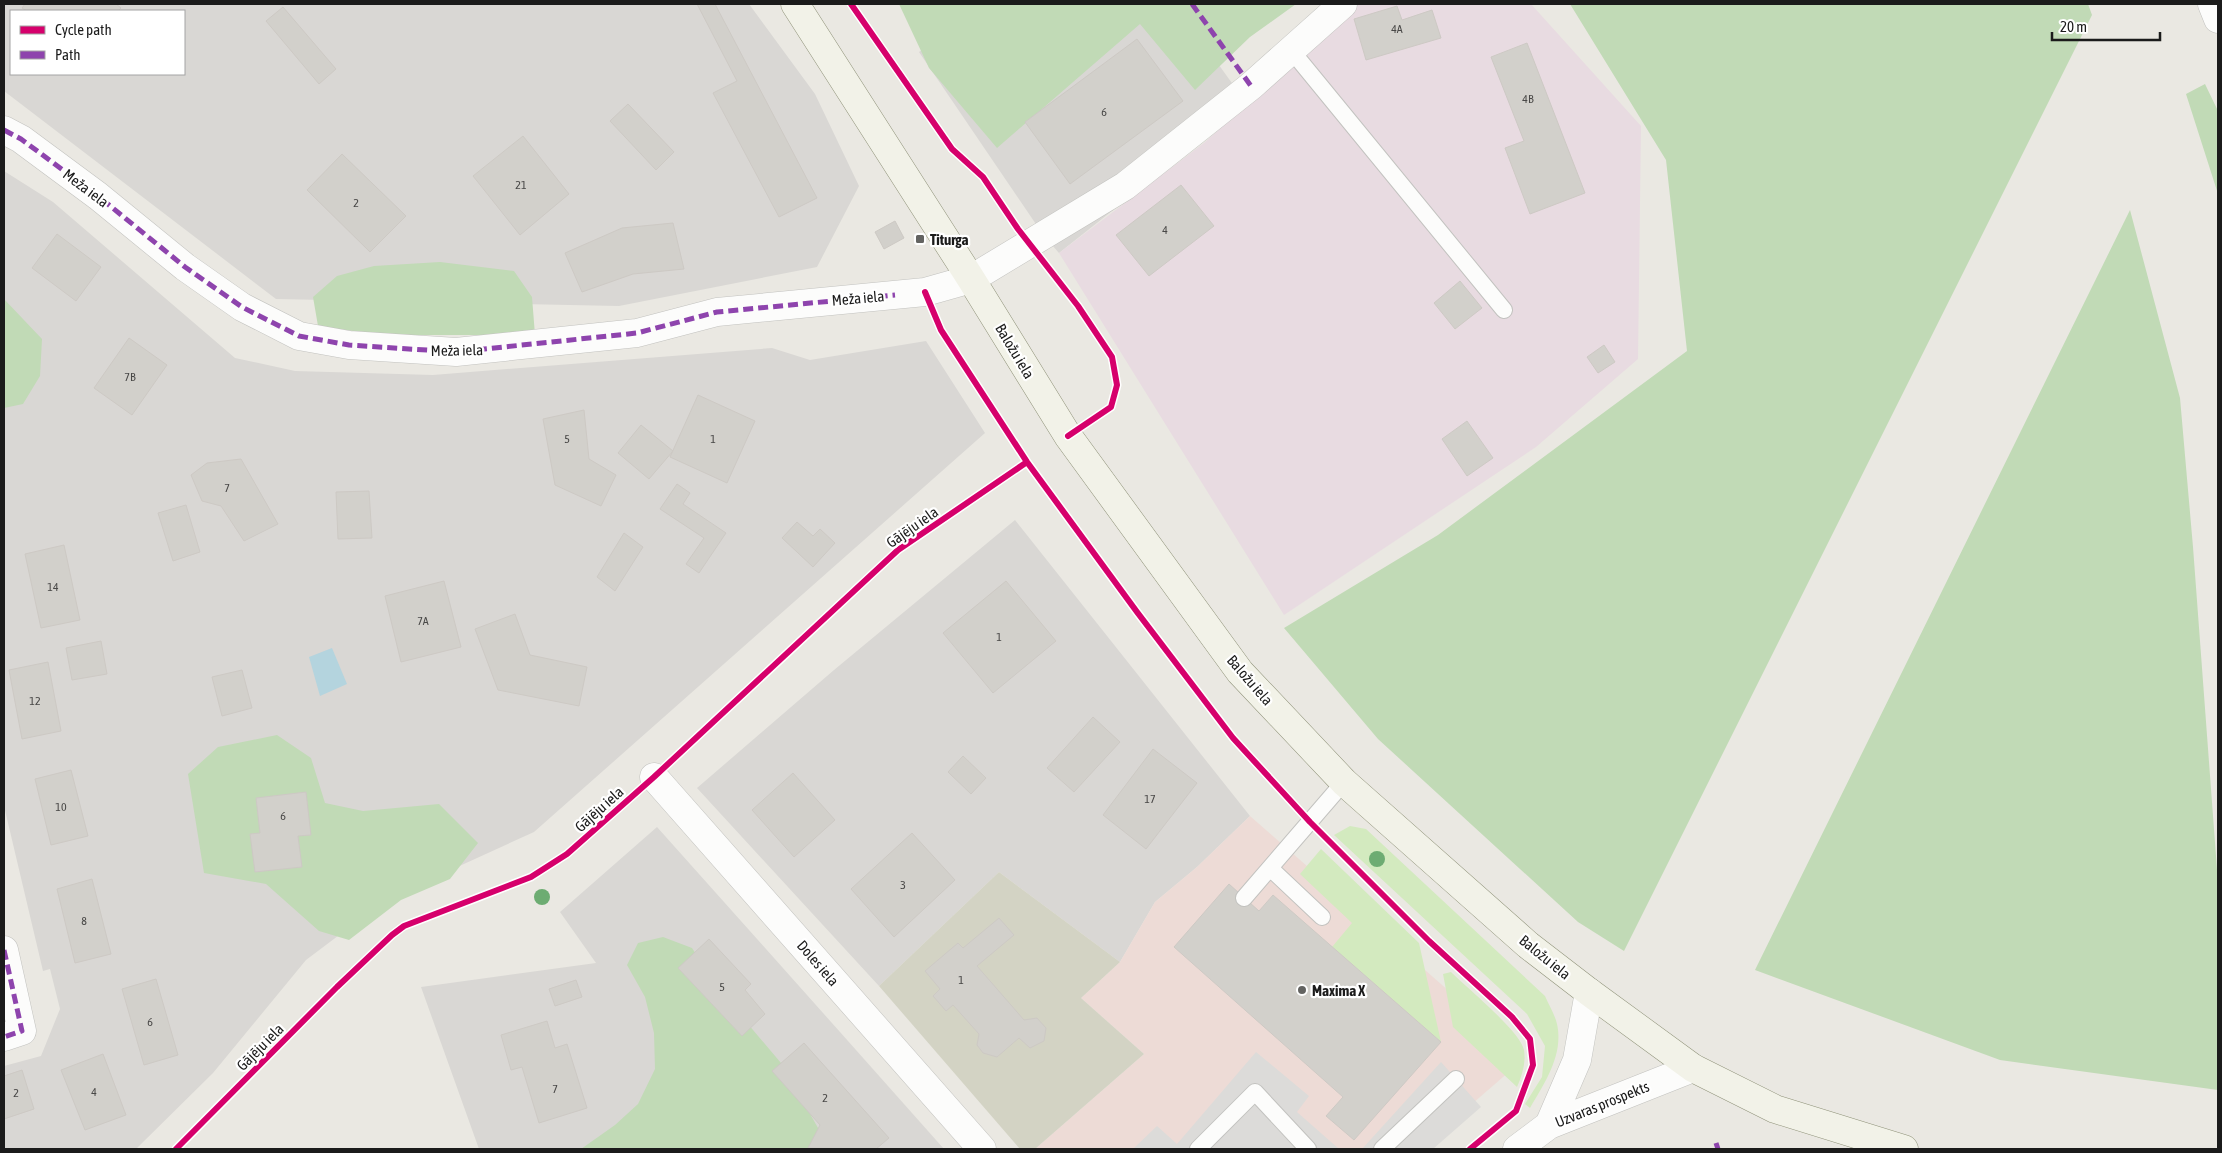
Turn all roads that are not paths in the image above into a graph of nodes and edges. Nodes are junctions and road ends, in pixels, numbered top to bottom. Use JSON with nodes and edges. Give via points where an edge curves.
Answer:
{"nodes":[{"id":1,"x":795,"y":4,"type":"edge"},
{"id":2,"x":1343,"y":4,"type":"edge"},
{"id":3,"x":2212,"y":4,"type":"edge"},
{"id":4,"x":2218,"y":19,"type":"edge"},
{"id":5,"x":1291,"y":50,"type":"junction"},
{"id":6,"x":4,"y":130,"type":"edge"},
{"id":7,"x":972,"y":279,"type":"junction"},
{"id":8,"x":1504,"y":310,"type":"dead end"},
{"id":9,"x":654,"y":777,"type":"dead end"},
{"id":10,"x":1344,"y":782,"type":"junction"},
{"id":11,"x":1270,"y":868,"type":"junction"},
{"id":12,"x":1244,"y":898,"type":"dead end"},
{"id":13,"x":1322,"y":917,"type":"dead end"},
{"id":14,"x":4,"y":950,"type":"edge"},
{"id":15,"x":1589,"y":992,"type":"junction"},
{"id":16,"x":4,"y":1037,"type":"edge"},
{"id":17,"x":1693,"y":1068,"type":"junction"},
{"id":18,"x":1456,"y":1078,"type":"dead end"},
{"id":19,"x":1549,"y":1125,"type":"junction"},
{"id":20,"x":982,"y":1149,"type":"edge"},
{"id":21,"x":1198,"y":1149,"type":"edge"},
{"id":22,"x":1308,"y":1149,"type":"edge"},
{"id":23,"x":1382,"y":1149,"type":"edge"},
{"id":24,"x":1517,"y":1149,"type":"edge"},
{"id":25,"x":1904,"y":1149,"type":"edge"}],
"edges":[{"from":1,"to":7,"type":"main road","name":"Baložu iela"},
{"from":2,"to":5,"type":"street","name":"Meža iela"},
{"from":3,"to":4,"type":"street"},
{"from":5,"to":7,"type":"street","name":"Meža iela","via":[[1251,86],[1124,186]]},
{"from":5,"to":8,"type":"lane"},
{"from":6,"to":7,"type":"street","name":"Meža iela","via":[[83,184],[185,267],[242,307],[299,336],[349,345],[456,352],[572,342],[636,333],[717,312],[925,292]]},
{"from":7,"to":10,"type":"main road","name":"Baložu iela","via":[[1068,436],[1240,672]]},
{"from":9,"to":20,"type":"street","name":"Doles iela"},
{"from":10,"to":11,"type":"lane"},
{"from":10,"to":15,"type":"main road","name":"Baložu iela","via":[[1528,945]]},
{"from":11,"to":12,"type":"lane"},
{"from":11,"to":13,"type":"lane"},
{"from":14,"to":16,"type":"street","via":[[22,1032]]},
{"from":15,"to":17,"type":"main road","name":"Baložu iela"},
{"from":15,"to":19,"type":"street","via":[[1577,1060]]},
{"from":17,"to":19,"type":"street","name":"Uzvaras prospekts"},
{"from":17,"to":25,"type":"main road","name":"Baložu iela","via":[[1775,1109]]},
{"from":18,"to":23,"type":"lane"},
{"from":19,"to":24,"type":"street","name":"Uzvaras prospekts"},
{"from":21,"to":22,"type":"lane","via":[[1255,1092]]}]}
